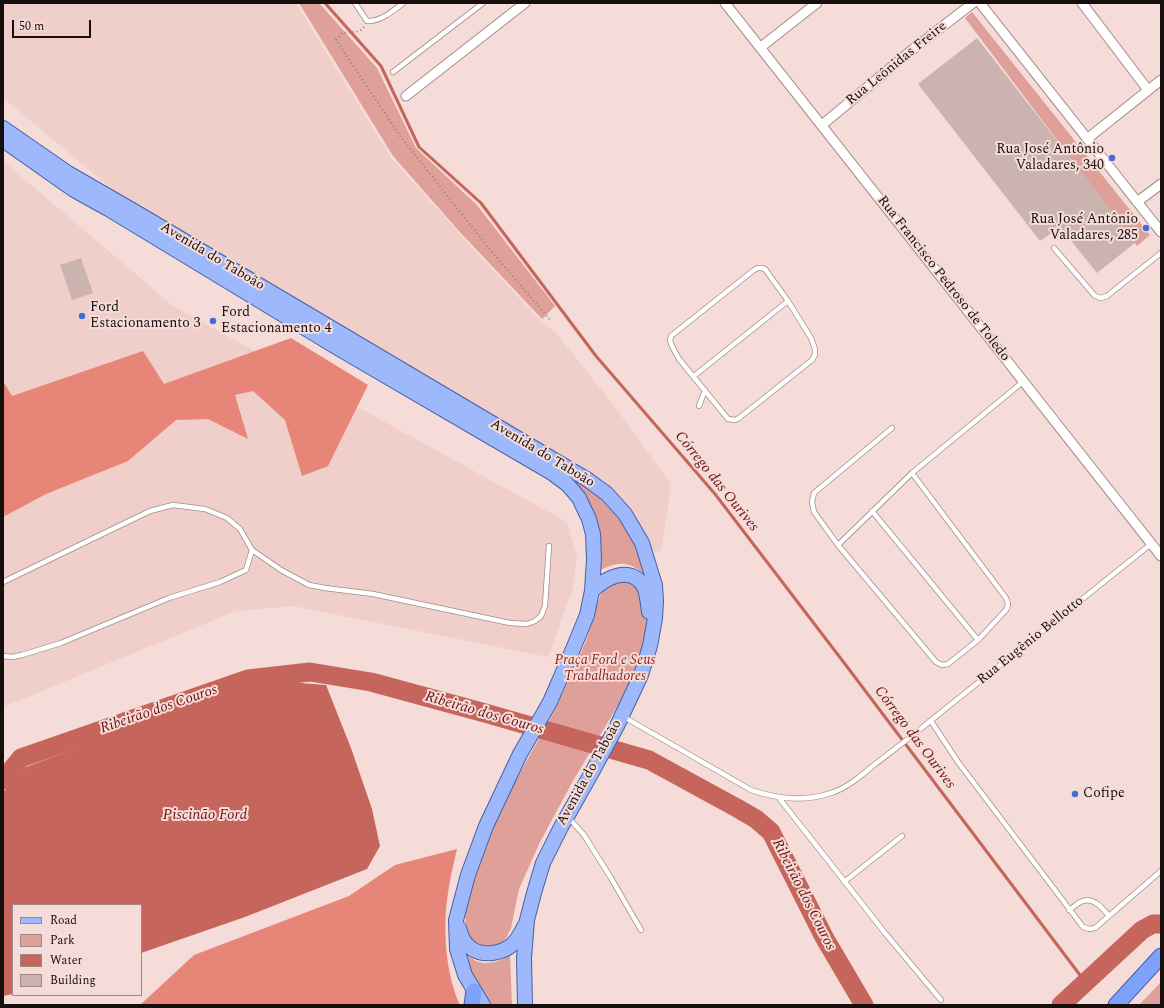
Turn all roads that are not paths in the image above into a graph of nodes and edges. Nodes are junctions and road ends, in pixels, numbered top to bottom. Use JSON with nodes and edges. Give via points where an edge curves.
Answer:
{"nodes":[{"id":1,"x":355,"y":3,"type":"edge"},
{"id":2,"x":484,"y":3,"type":"edge"},
{"id":3,"x":525,"y":3,"type":"edge"},
{"id":4,"x":725,"y":3,"type":"edge"},
{"id":5,"x":817,"y":3,"type":"edge"},
{"id":6,"x":973,"y":3,"type":"edge"},
{"id":7,"x":980,"y":3,"type":"edge"},
{"id":8,"x":1082,"y":3,"type":"edge"},
{"id":9,"x":400,"y":4,"type":"edge"},
{"id":10,"x":761,"y":47,"type":"junction"},
{"id":11,"x":393,"y":72,"type":"dead end"},
{"id":12,"x":1161,"y":80,"type":"edge"},
{"id":13,"x":1148,"y":90,"type":"junction"},
{"id":14,"x":406,"y":96,"type":"dead end"},
{"id":15,"x":822,"y":125,"type":"junction"},
{"id":16,"x":3,"y":128,"type":"edge"},
{"id":17,"x":1087,"y":139,"type":"junction"},
{"id":18,"x":3,"y":140,"type":"edge"},
{"id":19,"x":1161,"y":184,"type":"edge"},
{"id":20,"x":1137,"y":202,"type":"junction"},
{"id":21,"x":1161,"y":232,"type":"edge"},
{"id":22,"x":1054,"y":248,"type":"dead end"},
{"id":23,"x":1161,"y":253,"type":"edge"},
{"id":24,"x":788,"y":301,"type":"junction"},
{"id":25,"x":694,"y":376,"type":"junction"},
{"id":26,"x":1024,"y":381,"type":"junction"},
{"id":27,"x":705,"y":390,"type":"junction"},
{"id":28,"x":699,"y":406,"type":"dead end"},
{"id":29,"x":892,"y":428,"type":"dead end"},
{"id":30,"x":912,"y":474,"type":"junction"},
{"id":31,"x":872,"y":511,"type":"junction"},
{"id":32,"x":1151,"y":544,"type":"junction"},
{"id":33,"x":838,"y":545,"type":"junction"},
{"id":34,"x":549,"y":546,"type":"dead end"},
{"id":35,"x":252,"y":550,"type":"junction"},
{"id":36,"x":1161,"y":556,"type":"edge"},
{"id":37,"x":646,"y":577,"type":"junction"},
{"id":38,"x":3,"y":582,"type":"edge"},
{"id":39,"x":592,"y":591,"type":"junction"},
{"id":40,"x":978,"y":640,"type":"junction"},
{"id":41,"x":3,"y":656,"type":"edge"},
{"id":42,"x":619,"y":721,"type":"junction"},
{"id":43,"x":930,"y":721,"type":"junction"},
{"id":44,"x":779,"y":798,"type":"junction"},
{"id":45,"x":567,"y":816,"type":"junction"},
{"id":46,"x":902,"y":836,"type":"dead end"},
{"id":47,"x":1161,"y":871,"type":"edge"},
{"id":48,"x":844,"y":882,"type":"junction"},
{"id":49,"x":1069,"y":910,"type":"junction"},
{"id":50,"x":1109,"y":916,"type":"junction"},
{"id":51,"x":456,"y":920,"type":"junction"},
{"id":52,"x":527,"y":920,"type":"junction"},
{"id":53,"x":641,"y":930,"type":"dead end"},
{"id":54,"x":1159,"y":958,"type":"edge"},
{"id":55,"x":473,"y":998,"type":"edge"},
{"id":56,"x":941,"y":1000,"type":"dead end"},
{"id":57,"x":483,"y":1005,"type":"edge"},
{"id":58,"x":525,"y":1005,"type":"edge"},
{"id":59,"x":1116,"y":1005,"type":"edge"}],
"edges":[{"from":1,"to":9,"type":"lane","via":[[367,21],[381,18]]},
{"from":2,"to":11,"type":"lane"},
{"from":3,"to":14,"type":"street"},
{"from":4,"to":10,"type":"street","name":"Rua Francisco Pedroso de Toledo"},
{"from":5,"to":10,"type":"street"},
{"from":6,"to":15,"type":"street","name":"Rua Leônidas Freire"},
{"from":7,"to":17,"type":"street"},
{"from":8,"to":13,"type":"street"},
{"from":10,"to":15,"type":"street","name":"Rua Francisco Pedroso de Toledo"},
{"from":12,"to":13,"type":"street"},
{"from":13,"to":17,"type":"street"},
{"from":15,"to":26,"type":"street","name":"Rua Francisco Pedroso de Toledo"},
{"from":16,"to":37,"type":"main road","name":"Avenida do Taboão","via":[[68,173],[588,480],[607,494],[626,514],[642,543]]},
{"from":17,"to":20,"type":"street"},
{"from":18,"to":39,"type":"main road","name":"Avenida do Taboão","via":[[74,190],[568,485],[583,505],[593,534]]},
{"from":19,"to":20,"type":"street"},
{"from":20,"to":21,"type":"street"},
{"from":22,"to":23,"type":"lane","via":[[1095,296],[1101,298]]},
{"from":24,"to":25,"type":"lane"},
{"from":24,"to":25,"type":"lane","via":[[765,269],[758,268],[686,323],[671,336],[670,341],[679,359]]},
{"from":24,"to":27,"type":"lane","via":[[811,338],[815,349],[812,360],[735,420],[728,419]]},
{"from":25,"to":27,"type":"lane"},
{"from":26,"to":30,"type":"lane"},
{"from":26,"to":32,"type":"street","name":"Rua Francisco Pedroso de Toledo"},
{"from":27,"to":28,"type":"lane"},
{"from":29,"to":33,"type":"lane","via":[[814,494],[814,512]]},
{"from":30,"to":31,"type":"lane"},
{"from":30,"to":40,"type":"lane","via":[[1008,603],[1006,610]]},
{"from":31,"to":33,"type":"lane"},
{"from":31,"to":40,"type":"lane"},
{"from":32,"to":36,"type":"street","name":"Rua Francisco Pedroso de Toledo"},
{"from":32,"to":43,"type":"lane","name":"Rua Eugênio Bellotto"},
{"from":33,"to":40,"type":"lane","via":[[936,662],[948,664]]},
{"from":34,"to":35,"type":"lane","via":[[545,606],[541,616],[535,622],[527,624],[510,623],[373,594],[309,585]]},
{"from":35,"to":38,"type":"lane","via":[[240,529],[227,518],[205,509],[173,505],[150,511]]},
{"from":35,"to":41,"type":"lane","via":[[246,570],[220,582],[169,598],[60,643],[22,655]]},
{"from":37,"to":39,"type":"main road","via":[[619,575],[606,580]]},
{"from":37,"to":42,"type":"main road","name":"Avenida do Taboão","via":[[645,588],[653,631],[641,675]]},
{"from":39,"to":51,"type":"main road","name":"Avenida do Taboão","via":[[587,615],[550,702],[520,754],[486,826],[468,874]]},
{"from":42,"to":44,"type":"lane","name":"Rua Eugênio Bellotto","via":[[750,790]]},
{"from":42,"to":45,"type":"main road","name":"Avenida do Taboão"},
{"from":43,"to":44,"type":"lane","name":"Rua Eugênio Bellotto","via":[[852,782],[832,793],[813,798]]},
{"from":43,"to":49,"type":"lane"},
{"from":44,"to":48,"type":"lane"},
{"from":45,"to":52,"type":"main road","name":"Avenida do Taboão","via":[[543,863]]},
{"from":45,"to":53,"type":"lane","via":[[584,835],[612,878]]},
{"from":46,"to":48,"type":"lane"},
{"from":47,"to":50,"type":"lane"},
{"from":48,"to":56,"type":"lane"},
{"from":49,"to":50,"type":"lane","via":[[1083,901],[1091,901],[1098,904]]},
{"from":49,"to":50,"type":"lane","via":[[1083,927],[1089,929],[1095,928]]},
{"from":51,"to":52,"type":"main road","via":[[467,944],[472,949],[487,953],[501,951],[513,944]]},
{"from":51,"to":55,"type":"main road","name":"Avenida do Taboão","via":[[457,949]]},
{"from":52,"to":58,"type":"main road","name":"Avenida do Taboão","via":[[524,958]]},
{"from":54,"to":59,"type":"highway"},
{"from":55,"to":57,"type":"main road","name":"Avenida do Taboão"}]}
